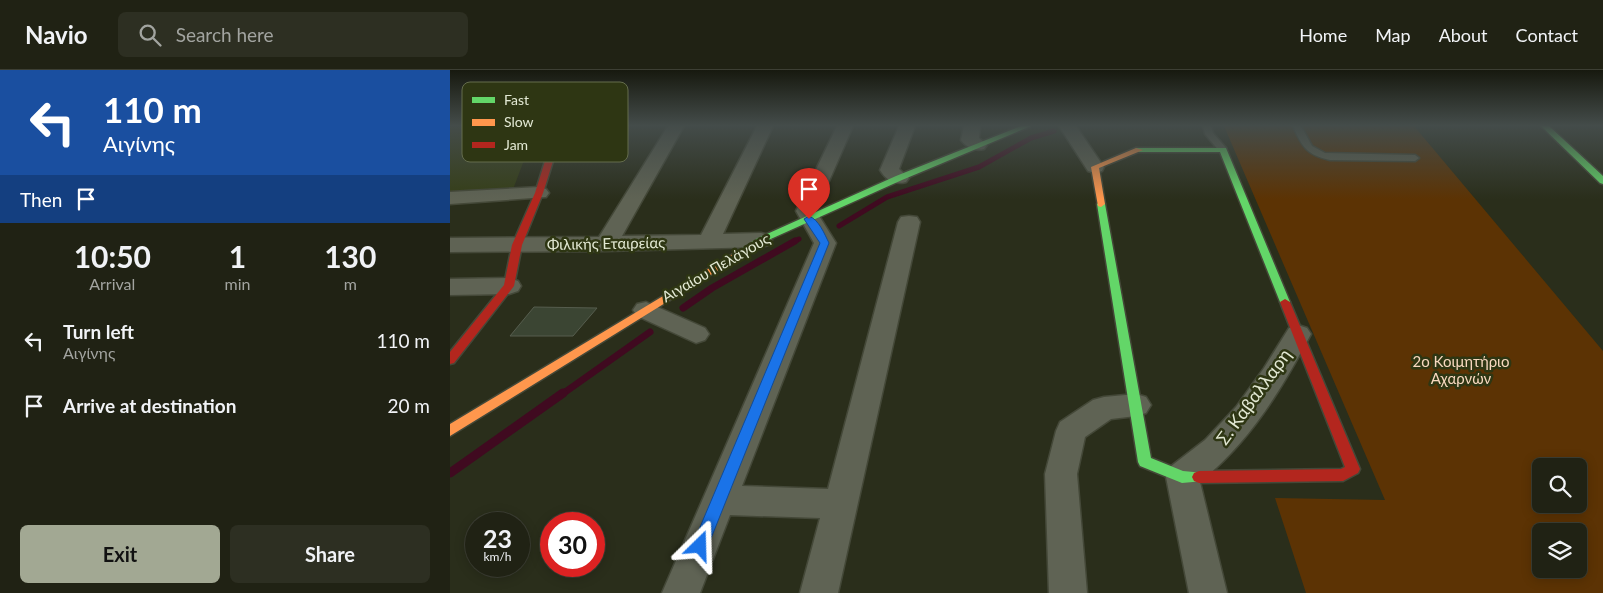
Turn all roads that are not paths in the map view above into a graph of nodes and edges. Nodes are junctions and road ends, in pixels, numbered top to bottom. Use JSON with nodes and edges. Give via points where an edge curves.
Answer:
{"nodes":[{"id":1,"x":662,"y":150,"type":"edge"},
{"id":2,"x":753,"y":150,"type":"edge"},
{"id":3,"x":834,"y":150,"type":"edge"},
{"id":4,"x":897,"y":150,"type":"edge"},
{"id":5,"x":965,"y":150,"type":"edge"},
{"id":6,"x":1084,"y":150,"type":"edge"},
{"id":7,"x":1138,"y":150,"type":"edge"},
{"id":8,"x":1223,"y":150,"type":"edge"},
{"id":9,"x":1312,"y":150,"type":"edge"},
{"id":10,"x":1571,"y":150,"type":"edge"},
{"id":11,"x":1415,"y":158,"type":"dead end"},
{"id":12,"x":549,"y":162,"type":"edge"},
{"id":13,"x":1095,"y":167,"type":"junction"},
{"id":14,"x":898,"y":178,"type":"junction"},
{"id":15,"x":1603,"y":181,"type":"edge"},
{"id":16,"x":539,"y":193,"type":"junction"},
{"id":17,"x":450,"y":198,"type":"edge"},
{"id":18,"x":809,"y":219,"type":"junction"},
{"id":19,"x":909,"y":222,"type":"dead end"},
{"id":20,"x":761,"y":240,"type":"junction"},
{"id":21,"x":709,"y":241,"type":"junction"},
{"id":22,"x":606,"y":244,"type":"junction"},
{"id":23,"x":450,"y":245,"type":"edge"},
{"id":24,"x":517,"y":245,"type":"junction"},
{"id":25,"x":509,"y":286,"type":"junction"},
{"id":26,"x":450,"y":287,"type":"edge"},
{"id":27,"x":646,"y":310,"type":"junction"},
{"id":28,"x":696,"y":334,"type":"dead end"},
{"id":29,"x":1298,"y":334,"type":"junction"},
{"id":30,"x":450,"y":360,"type":"edge"},
{"id":31,"x":1136,"y":405,"type":"junction"},
{"id":32,"x":450,"y":431,"type":"edge"},
{"id":33,"x":1182,"y":476,"type":"junction"},
{"id":34,"x":719,"y":500,"type":"junction"},
{"id":35,"x":841,"y":504,"type":"junction"},
{"id":36,"x":681,"y":593,"type":"edge"},
{"id":37,"x":818,"y":593,"type":"edge"},
{"id":38,"x":1068,"y":593,"type":"edge"},
{"id":39,"x":1208,"y":593,"type":"edge"}],
"edges":[{"from":1,"to":22,"type":"street"},
{"from":2,"to":21,"type":"street"},
{"from":3,"to":18,"type":"street","via":[[806,211]]},
{"from":4,"to":14,"type":"street","via":[[889,170]]},
{"from":5,"to":14,"type":"street","name":"Αιγαίου Πελάγους"},
{"from":6,"to":13,"type":"street"},
{"from":7,"to":13,"type":"street"},
{"from":8,"to":29,"type":"street"},
{"from":9,"to":11,"type":"lane","via":[[1317,155],[1330,157]]},
{"from":10,"to":15,"type":"street"},
{"from":12,"to":16,"type":"street"},
{"from":13,"to":31,"type":"street"},
{"from":14,"to":18,"type":"street","name":"Αιγαίου Πελάγους"},
{"from":16,"to":17,"type":"street"},
{"from":16,"to":24,"type":"street"},
{"from":18,"to":20,"type":"street","name":"Αιγαίου Πελάγους"},
{"from":18,"to":34,"type":"street","via":[[825,243]]},
{"from":19,"to":35,"type":"street"},
{"from":20,"to":21,"type":"street","name":"Φιλικής Εταιρείας"},
{"from":20,"to":27,"type":"street","name":"Αιγαίου Πελάγους"},
{"from":21,"to":22,"type":"street","name":"Φιλικής Εταιρείας"},
{"from":22,"to":24,"type":"street","name":"Φιλικής Εταιρείας"},
{"from":23,"to":24,"type":"street","name":"Φιλικής Εταιρείας"},
{"from":24,"to":25,"type":"street"},
{"from":25,"to":26,"type":"street"},
{"from":25,"to":30,"type":"street"},
{"from":27,"to":28,"type":"street"},
{"from":27,"to":32,"type":"street","name":"Αιγαίου Πελάγους"},
{"from":29,"to":33,"type":"street","name":"Σ. Καβαλλαρη","via":[[1279,368],[1228,437]]},
{"from":29,"to":33,"type":"street","via":[[1353,470],[1343,475]]},
{"from":31,"to":33,"type":"street","via":[[1145,462]]},
{"from":31,"to":38,"type":"street","via":[[1104,408],[1071,431],[1061,474]]},
{"from":33,"to":39,"type":"street"},
{"from":34,"to":35,"type":"street"},
{"from":34,"to":36,"type":"street"},
{"from":35,"to":37,"type":"street"}]}
